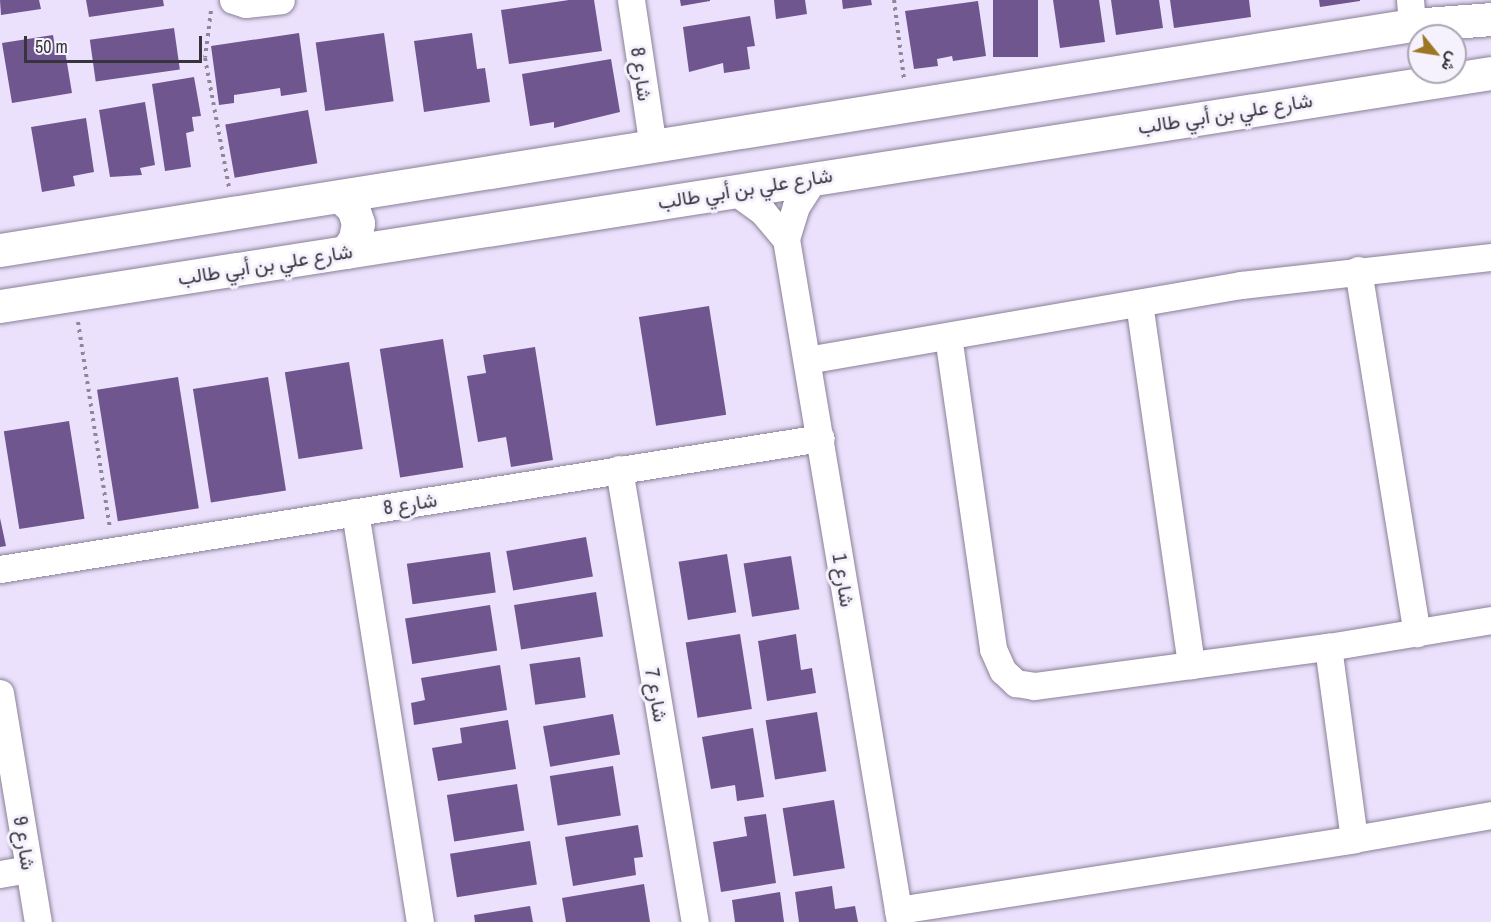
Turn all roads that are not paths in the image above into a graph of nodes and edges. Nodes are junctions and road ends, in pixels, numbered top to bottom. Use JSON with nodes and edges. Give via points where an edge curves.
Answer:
{"nodes":[{"id":1,"x":281,"y":0,"type":"edge"},
{"id":2,"x":631,"y":0,"type":"edge"},
{"id":3,"x":223,"y":3,"type":"edge"},
{"id":4,"x":1411,"y":12,"type":"edge"},
{"id":5,"x":1491,"y":19,"type":"edge"},
{"id":6,"x":1491,"y":73,"type":"edge"},
{"id":7,"x":652,"y":148,"type":"junction"},
{"id":8,"x":815,"y":177,"type":"junction"},
{"id":9,"x":418,"y":185,"type":"junction"},
{"id":10,"x":734,"y":190,"type":"junction"},
{"id":11,"x":341,"y":197,"type":"junction"},
{"id":12,"x":431,"y":238,"type":"junction"},
{"id":13,"x":786,"y":239,"type":"junction"},
{"id":14,"x":0,"y":250,"type":"edge"},
{"id":15,"x":346,"y":252,"type":"junction"},
{"id":16,"x":1491,"y":257,"type":"edge"},
{"id":17,"x":1358,"y":270,"type":"junction"},
{"id":18,"x":1139,"y":303,"type":"junction"},
{"id":19,"x":0,"y":306,"type":"edge"},
{"id":20,"x":948,"y":336,"type":"junction"},
{"id":21,"x":807,"y":360,"type":"junction"},
{"id":22,"x":821,"y":438,"type":"junction"},
{"id":23,"x":619,"y":469,"type":"junction"},
{"id":24,"x":355,"y":512,"type":"junction"},
{"id":25,"x":0,"y":569,"type":"edge"},
{"id":26,"x":1491,"y":620,"type":"edge"},
{"id":27,"x":1417,"y":633,"type":"junction"},
{"id":28,"x":1328,"y":647,"type":"junction"},
{"id":29,"x":1191,"y":665,"type":"junction"},
{"id":30,"x":0,"y":693,"type":"edge"},
{"id":31,"x":1491,"y":815,"type":"edge"},
{"id":32,"x":1354,"y":839,"type":"junction"},
{"id":33,"x":29,"y":869,"type":"junction"},
{"id":34,"x":0,"y":874,"type":"edge"},
{"id":35,"x":899,"y":916,"type":"edge"},
{"id":36,"x":38,"y":922,"type":"edge"},
{"id":37,"x":420,"y":922,"type":"edge"},
{"id":38,"x":695,"y":922,"type":"edge"}],
"edges":[{"from":1,"to":3,"type":"street"},
{"from":2,"to":7,"type":"street","name":"شارع 8"},
{"from":4,"to":5,"type":"street"},
{"from":4,"to":7,"type":"street","via":[[908,106]]},
{"from":6,"to":8,"type":"street","name":"شارع علي بن أبي طالب"},
{"from":7,"to":9,"type":"street"},
{"from":8,"to":10,"type":"street","name":"شارع علي بن أبي طالب"},
{"from":8,"to":13,"type":"street","name":"شارع 1","via":[[796,206]]},
{"from":9,"to":11,"type":"street"},
{"from":9,"to":12,"type":"street","via":[[404,194],[398,219],[414,238]]},
{"from":10,"to":12,"type":"street","name":"شارع علي بن أبي طالب"},
{"from":10,"to":13,"type":"street","via":[[763,212]]},
{"from":11,"to":14,"type":"street"},
{"from":11,"to":15,"type":"street","via":[[353,208],[358,223],[355,239]]},
{"from":12,"to":15,"type":"street","name":"شارع علي بن أبي طالب"},
{"from":13,"to":21,"type":"street","name":"شارع 1"},
{"from":15,"to":19,"type":"street","name":"شارع علي بن أبي طالب"},
{"from":16,"to":17,"type":"street"},
{"from":17,"to":18,"type":"street"},
{"from":17,"to":27,"type":"street"},
{"from":18,"to":20,"type":"street"},
{"from":18,"to":29,"type":"street"},
{"from":20,"to":21,"type":"street"},
{"from":20,"to":29,"type":"street","via":[[993,650],[1004,671],[1022,686],[1034,686]]},
{"from":21,"to":22,"type":"street","name":"شارع 1"},
{"from":22,"to":23,"type":"street","name":"شارع 8"},
{"from":22,"to":35,"type":"street","name":"شارع 1"},
{"from":23,"to":24,"type":"street","name":"شارع 8"},
{"from":23,"to":38,"type":"street","name":"شارع 7"},
{"from":24,"to":25,"type":"street","name":"شارع 8"},
{"from":24,"to":37,"type":"street"},
{"from":26,"to":27,"type":"street"},
{"from":27,"to":28,"type":"street"},
{"from":28,"to":29,"type":"street"},
{"from":28,"to":32,"type":"street"},
{"from":30,"to":33,"type":"street","name":"شارع 9"},
{"from":31,"to":32,"type":"street"},
{"from":32,"to":35,"type":"street"},
{"from":33,"to":34,"type":"street"},
{"from":33,"to":36,"type":"street","name":"شارع 9"}]}
